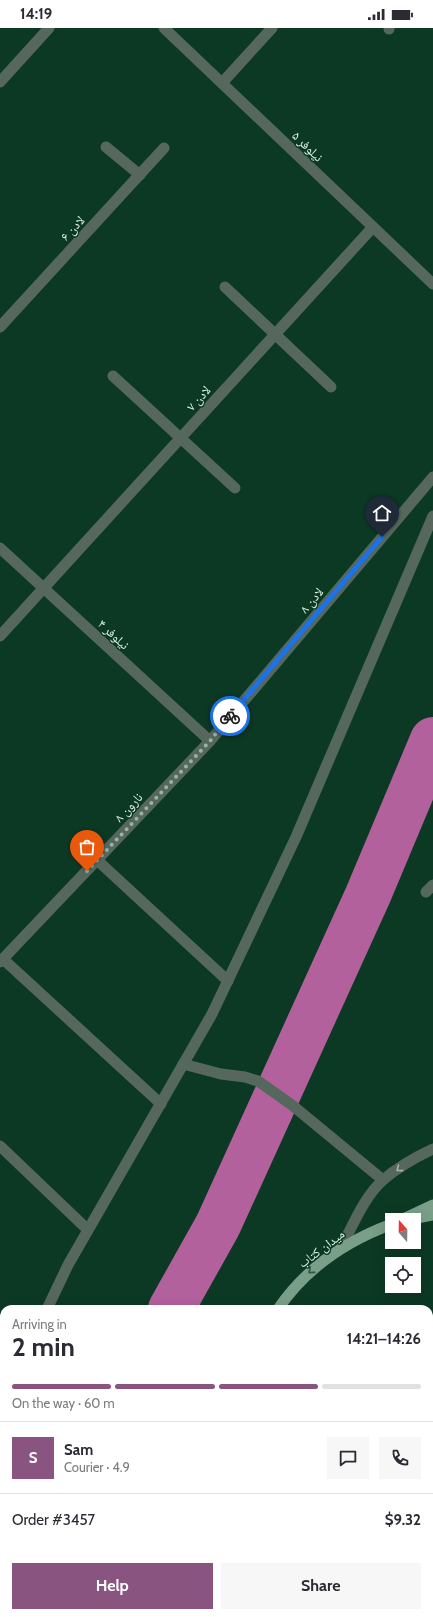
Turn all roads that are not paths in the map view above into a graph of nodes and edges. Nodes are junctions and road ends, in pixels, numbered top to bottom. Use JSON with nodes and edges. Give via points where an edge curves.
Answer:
{"nodes":[{"id":1,"x":50,"y":28,"type":"edge"},
{"id":2,"x":164,"y":28,"type":"edge"},
{"id":3,"x":272,"y":28,"type":"edge"},
{"id":4,"x":0,"y":82,"type":"edge"},
{"id":5,"x":222,"y":83,"type":"junction"},
{"id":6,"x":106,"y":147,"type":"dead end"},
{"id":7,"x":164,"y":148,"type":"dead end"},
{"id":8,"x":140,"y":175,"type":"junction"},
{"id":9,"x":373,"y":227,"type":"junction"},
{"id":10,"x":433,"y":284,"type":"edge"},
{"id":11,"x":225,"y":287,"type":"dead end"},
{"id":12,"x":0,"y":327,"type":"edge"},
{"id":13,"x":275,"y":334,"type":"junction"},
{"id":14,"x":113,"y":376,"type":"dead end"},
{"id":15,"x":331,"y":387,"type":"dead end"},
{"id":16,"x":181,"y":438,"type":"junction"},
{"id":17,"x":433,"y":477,"type":"edge"},
{"id":18,"x":234,"y":488,"type":"dead end"},
{"id":19,"x":433,"y":516,"type":"edge"},
{"id":20,"x":0,"y":548,"type":"edge"},
{"id":21,"x":43,"y":588,"type":"junction"},
{"id":22,"x":0,"y":636,"type":"edge"},
{"id":23,"x":210,"y":741,"type":"junction"},
{"id":24,"x":97,"y":860,"type":"junction"},
{"id":25,"x":1,"y":961,"type":"edge"},
{"id":26,"x":228,"y":981,"type":"junction"},
{"id":27,"x":183,"y":1064,"type":"junction"},
{"id":28,"x":161,"y":1104,"type":"junction"},
{"id":29,"x":0,"y":1146,"type":"edge"},
{"id":30,"x":433,"y":1149,"type":"edge"},
{"id":31,"x":383,"y":1180,"type":"junction"},
{"id":32,"x":433,"y":1205,"type":"edge"},
{"id":33,"x":416,"y":1213,"type":"edge"},
{"id":34,"x":433,"y":1215,"type":"edge"},
{"id":35,"x":421,"y":1217,"type":"edge"},
{"id":36,"x":385,"y":1226,"type":"edge"},
{"id":37,"x":88,"y":1230,"type":"junction"},
{"id":38,"x":341,"y":1248,"type":"junction"},
{"id":39,"x":49,"y":1305,"type":"edge"},
{"id":40,"x":281,"y":1305,"type":"edge"}],
"edges":[{"from":1,"to":4,"type":"street"},
{"from":2,"to":5,"type":"street","name":"نیلوفر ۵"},
{"from":3,"to":5,"type":"street"},
{"from":5,"to":9,"type":"street","name":"نیلوفر ۵"},
{"from":6,"to":8,"type":"street"},
{"from":7,"to":8,"type":"street","name":"لادن ۶"},
{"from":8,"to":12,"type":"street","name":"لادن ۶"},
{"from":9,"to":10,"type":"street","name":"نیلوفر ۵"},
{"from":9,"to":13,"type":"street","name":"لادن ۷"},
{"from":11,"to":13,"type":"street"},
{"from":13,"to":15,"type":"street"},
{"from":13,"to":16,"type":"street","name":"لادن ۷"},
{"from":14,"to":16,"type":"street"},
{"from":16,"to":18,"type":"street"},
{"from":16,"to":21,"type":"street","name":"لادن ۷"},
{"from":17,"to":23,"type":"street","name":"لادن ۸"},
{"from":19,"to":26,"type":"street","via":[[296,838]]},
{"from":20,"to":21,"type":"street","name":"نیلوفر ۴"},
{"from":21,"to":22,"type":"street","name":"لادن ۷"},
{"from":21,"to":23,"type":"street","name":"نیلوفر ۴"},
{"from":23,"to":24,"type":"street","name":"نارون ۸"},
{"from":24,"to":25,"type":"street","name":"نارون ۸"},
{"from":24,"to":26,"type":"street"},
{"from":25,"to":28,"type":"street"},
{"from":26,"to":27,"type":"street"},
{"from":27,"to":28,"type":"street"},
{"from":27,"to":31,"type":"street","via":[[258,1081],[292,1105]]},
{"from":28,"to":37,"type":"street"},
{"from":29,"to":37,"type":"street"},
{"from":30,"to":31,"type":"street","one_way":true,"via":[[415,1157]]},
{"from":31,"to":38,"type":"street","via":[[366,1202]]},
{"from":32,"to":33,"type":"main road"},
{"from":34,"to":35,"type":"main road"},
{"from":36,"to":38,"type":"main road","name":"میدان کتاب","via":[[368,1232]]},
{"from":37,"to":39,"type":"street"},
{"from":38,"to":40,"type":"main road","name":"میدان کتاب","one_way":true,"via":[[307,1274]]}]}
